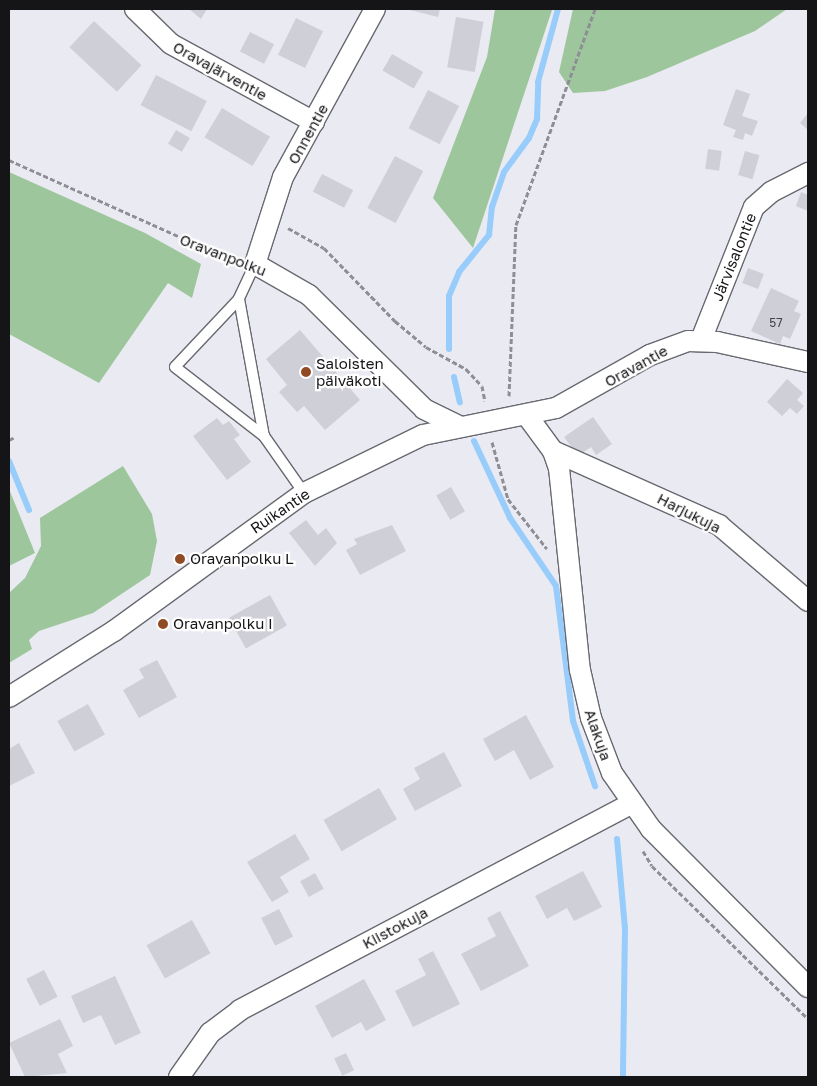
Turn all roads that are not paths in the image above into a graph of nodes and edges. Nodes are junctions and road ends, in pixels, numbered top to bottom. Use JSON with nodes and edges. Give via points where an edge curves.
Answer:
{"nodes":[{"id":1,"x":134,"y":9,"type":"edge"},
{"id":2,"x":375,"y":9,"type":"edge"},
{"id":3,"x":314,"y":122,"type":"junction"},
{"id":4,"x":808,"y":173,"type":"edge"},
{"id":5,"x":255,"y":264,"type":"junction"},
{"id":6,"x":239,"y":299,"type":"junction"},
{"id":7,"x":701,"y":340,"type":"junction"},
{"id":8,"x":808,"y":362,"type":"edge"},
{"id":9,"x":518,"y":418,"type":"junction"},
{"id":10,"x":457,"y":424,"type":"junction"},
{"id":11,"x":264,"y":436,"type":"junction"},
{"id":12,"x":553,"y":450,"type":"junction"},
{"id":13,"x":304,"y":493,"type":"junction"},
{"id":14,"x":808,"y":601,"type":"edge"},
{"id":15,"x":9,"y":697,"type":"edge"},
{"id":16,"x":631,"y":804,"type":"junction"},
{"id":17,"x":808,"y":987,"type":"edge"},
{"id":18,"x":179,"y":1077,"type":"edge"}],
"edges":[{"from":1,"to":3,"type":"street","name":"Oravajärventie","via":[[171,44]]},
{"from":2,"to":3,"type":"street","name":"Onnentie"},
{"from":3,"to":5,"type":"street","name":"Onnentie","via":[[267,218]]},
{"from":4,"to":7,"type":"street","name":"Järvisalontie","via":[[771,192],[754,208]]},
{"from":5,"to":6,"type":"lane"},
{"from":5,"to":10,"type":"street","name":"Oravanpolku","via":[[309,295],[424,409]]},
{"from":6,"to":11,"type":"lane"},
{"from":6,"to":11,"type":"lane","via":[[175,367]]},
{"from":7,"to":8,"type":"street","name":"Oravantie"},
{"from":7,"to":9,"type":"street","name":"Oravantie","via":[[665,348],[578,398]]},
{"from":9,"to":10,"type":"street","name":"Ruikantie"},
{"from":9,"to":12,"type":"street","name":"Alakuja"},
{"from":10,"to":13,"type":"street","name":"Ruikantie","via":[[423,434]]},
{"from":11,"to":13,"type":"lane"},
{"from":12,"to":14,"type":"street","name":"Harjukuja","via":[[719,525]]},
{"from":12,"to":16,"type":"street","name":"Alakuja","via":[[570,553],[585,698],[600,748]]},
{"from":13,"to":15,"type":"street","name":"Ruikantie","via":[[114,631]]},
{"from":16,"to":17,"type":"street","name":"Alakuja"},
{"from":16,"to":18,"type":"street","name":"Kiistokuja","via":[[240,1010],[210,1033]]}]}
